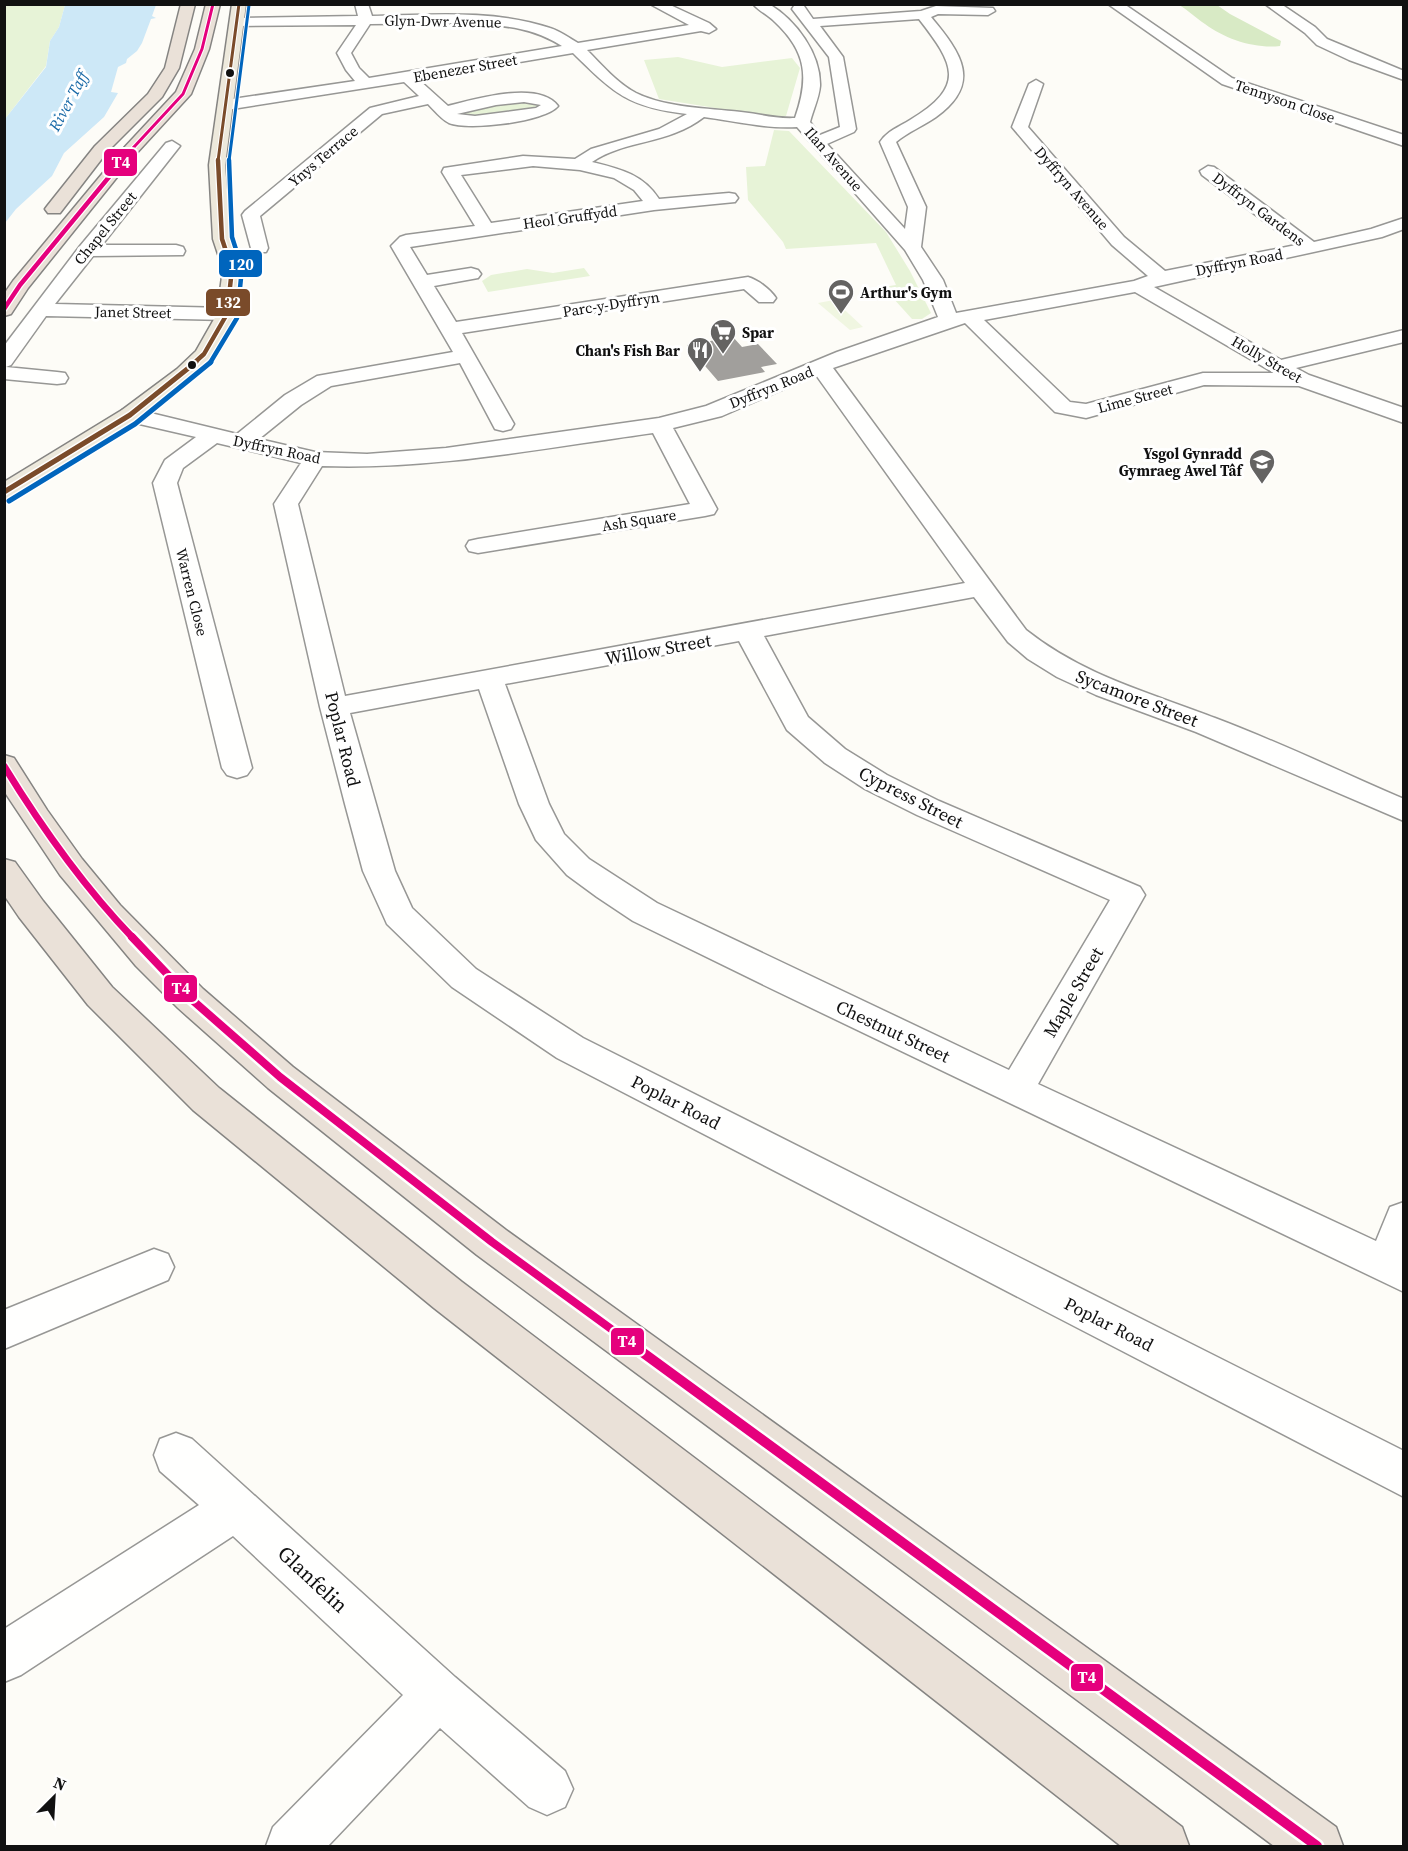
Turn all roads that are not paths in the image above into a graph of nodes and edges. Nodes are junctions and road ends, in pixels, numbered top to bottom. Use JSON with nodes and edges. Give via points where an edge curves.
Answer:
{"nodes":[{"id":1,"x":188,"y":4,"type":"edge"},
{"id":2,"x":213,"y":4,"type":"edge"},
{"id":3,"x":239,"y":4,"type":"edge"},
{"id":4,"x":361,"y":4,"type":"edge"},
{"id":5,"x":656,"y":4,"type":"edge"},
{"id":6,"x":759,"y":4,"type":"edge"},
{"id":7,"x":798,"y":4,"type":"edge"},
{"id":8,"x":861,"y":4,"type":"edge"},
{"id":9,"x":1114,"y":4,"type":"edge"},
{"id":10,"x":1271,"y":4,"type":"edge"},
{"id":11,"x":931,"y":10,"type":"edge"},
{"id":12,"x":988,"y":11,"type":"dead end"},
{"id":13,"x":870,"y":18,"type":"junction"},
{"id":14,"x":366,"y":20,"type":"junction"},
{"id":15,"x":237,"y":22,"type":"junction"},
{"id":16,"x":810,"y":23,"type":"junction"},
{"id":17,"x":704,"y":26,"type":"junction"},
{"id":18,"x":720,"y":35,"type":"dead end"},
{"id":19,"x":577,"y":48,"type":"junction"},
{"id":20,"x":1404,"y":76,"type":"edge"},
{"id":21,"x":407,"y":77,"type":"junction"},
{"id":22,"x":366,"y":84,"type":"junction"},
{"id":23,"x":1036,"y":84,"type":"dead end"},
{"id":24,"x":431,"y":99,"type":"junction"},
{"id":25,"x":226,"y":105,"type":"junction"},
{"id":26,"x":447,"y":112,"type":"junction"},
{"id":27,"x":700,"y":112,"type":"junction"},
{"id":28,"x":802,"y":122,"type":"junction"},
{"id":29,"x":1404,"y":141,"type":"edge"},
{"id":30,"x":817,"y":142,"type":"junction"},
{"id":31,"x":172,"y":146,"type":"dead end"},
{"id":32,"x":576,"y":166,"type":"junction"},
{"id":33,"x":1208,"y":171,"type":"dead end"},
{"id":34,"x":729,"y":198,"type":"dead end"},
{"id":35,"x":654,"y":205,"type":"junction"},
{"id":36,"x":1404,"y":224,"type":"edge"},
{"id":37,"x":41,"y":225,"type":"dead end"},
{"id":38,"x":486,"y":229,"type":"junction"},
{"id":39,"x":1376,"y":233,"type":"junction"},
{"id":40,"x":1404,"y":239,"type":"edge"},
{"id":41,"x":912,"y":247,"type":"junction"},
{"id":42,"x":259,"y":248,"type":"dead end"},
{"id":43,"x":1311,"y":248,"type":"junction"},
{"id":44,"x":87,"y":250,"type":"junction"},
{"id":45,"x":176,"y":252,"type":"dead end"},
{"id":46,"x":471,"y":274,"type":"dead end"},
{"id":47,"x":1161,"y":278,"type":"junction"},
{"id":48,"x":1138,"y":286,"type":"junction"},
{"id":49,"x":427,"y":290,"type":"junction"},
{"id":50,"x":766,"y":298,"type":"dead end"},
{"id":51,"x":4,"y":310,"type":"edge"},
{"id":52,"x":40,"y":310,"type":"junction"},
{"id":53,"x":227,"y":314,"type":"junction"},
{"id":54,"x":959,"y":318,"type":"junction"},
{"id":55,"x":450,"y":329,"type":"junction"},
{"id":56,"x":1404,"y":336,"type":"edge"},
{"id":57,"x":466,"y":356,"type":"junction"},
{"id":58,"x":4,"y":361,"type":"edge"},
{"id":59,"x":1280,"y":366,"type":"junction"},
{"id":60,"x":821,"y":367,"type":"junction"},
{"id":61,"x":4,"y":373,"type":"edge"},
{"id":62,"x":57,"y":378,"type":"dead end"},
{"id":63,"x":1301,"y":380,"type":"junction"},
{"id":64,"x":130,"y":415,"type":"junction"},
{"id":65,"x":1404,"y":417,"type":"edge"},
{"id":66,"x":504,"y":424,"type":"dead end"},
{"id":67,"x":660,"y":425,"type":"junction"},
{"id":68,"x":213,"y":435,"type":"junction"},
{"id":69,"x":241,"y":442,"type":"junction"},
{"id":70,"x":315,"y":459,"type":"junction"},
{"id":71,"x":4,"y":492,"type":"edge"},
{"id":72,"x":478,"y":546,"type":"dead end"},
{"id":73,"x":981,"y":588,"type":"junction"},
{"id":74,"x":748,"y":632,"type":"junction"},
{"id":75,"x":490,"y":680,"type":"junction"},
{"id":76,"x":334,"y":707,"type":"junction"},
{"id":77,"x":4,"y":765,"type":"edge"},
{"id":78,"x":237,"y":768,"type":"dead end"},
{"id":79,"x":1404,"y":811,"type":"edge"},
{"id":80,"x":4,"y":870,"type":"edge"},
{"id":81,"x":1129,"y":895,"type":"joint"},
{"id":82,"x":1016,"y":1090,"type":"junction"},
{"id":83,"x":1404,"y":1220,"type":"edge"},
{"id":84,"x":154,"y":1267,"type":"dead end"},
{"id":85,"x":1395,"y":1270,"type":"edge"},
{"id":86,"x":4,"y":1330,"type":"edge"},
{"id":87,"x":176,"y":1455,"type":"dead end"},
{"id":88,"x":1404,"y":1475,"type":"edge"},
{"id":89,"x":236,"y":1508,"type":"junction"},
{"id":90,"x":4,"y":1658,"type":"edge"},
{"id":91,"x":438,"y":1694,"type":"junction"},
{"id":92,"x":547,"y":1789,"type":"dead end"},
{"id":93,"x":292,"y":1846,"type":"edge"},
{"id":94,"x":1163,"y":1846,"type":"edge"},
{"id":95,"x":1317,"y":1846,"type":"edge"}],
"edges":[{"from":1,"to":37,"type":"highway","via":[[172,68],[154,97],[100,149]]},
{"from":2,"to":51,"type":"highway","via":[[202,49],[183,94],[128,153]]},
{"from":3,"to":15,"type":"main road"},
{"from":4,"to":14,"type":"street"},
{"from":5,"to":17,"type":"street"},
{"from":6,"to":28,"type":"street","name":"Ilan Avenue","via":[[788,26],[808,64],[813,85]]},
{"from":7,"to":16,"type":"street"},
{"from":8,"to":13,"type":"street"},
{"from":9,"to":29,"type":"street","name":"Tennyson Close","via":[[1227,81]]},
{"from":10,"to":20,"type":"street","via":[[1322,42]]},
{"from":11,"to":12,"type":"street"},
{"from":11,"to":13,"type":"street"},
{"from":11,"to":41,"type":"street","via":[[955,60],[956,77],[940,108],[888,142],[916,207]]},
{"from":13,"to":16,"type":"street"},
{"from":14,"to":15,"type":"street","name":"Glyn-Dwr Avenue"},
{"from":14,"to":19,"type":"street","name":"Glyn-Dwr Avenue","via":[[510,22],[547,31]]},
{"from":14,"to":22,"type":"street","via":[[344,53]]},
{"from":15,"to":25,"type":"main road"},
{"from":16,"to":30,"type":"street","via":[[836,57],[848,129]]},
{"from":17,"to":18,"type":"street"},
{"from":17,"to":19,"type":"street","name":"Ebenezer Street"},
{"from":19,"to":21,"type":"street","name":"Ebenezer Street"},
{"from":19,"to":27,"type":"street","name":"Glyn-Dwr Avenue","via":[[616,87],[631,96],[664,107]]},
{"from":21,"to":22,"type":"street","name":"Ebenezer Street"},
{"from":21,"to":24,"type":"street"},
{"from":22,"to":25,"type":"street","name":"Ebenezer Street"},
{"from":23,"to":47,"type":"street","name":"Dyffryn Avenue","via":[[1020,127],[1118,241]]},
{"from":24,"to":26,"type":"street"},
{"from":24,"to":42,"type":"street","name":"Ynys Terrace","via":[[376,111],[251,215]]},
{"from":25,"to":53,"type":"main road","via":[[217,189],[222,239],[232,269]]},
{"from":26,"to":26,"type":"street","via":[[463,106],[526,98],[544,100],[550,106],[540,112],[475,121],[453,119]]},
{"from":27,"to":28,"type":"street","name":"Glyn-Dwr Avenue","via":[[775,124]]},
{"from":27,"to":32,"type":"street","via":[[662,135],[598,152]]},
{"from":28,"to":30,"type":"street","name":"Ilan Avenue"},
{"from":30,"to":41,"type":"street","name":"Ilan Avenue"},
{"from":31,"to":44,"type":"street","name":"Chapel Street"},
{"from":32,"to":35,"type":"street","name":"Heol Gruffydd","via":[[634,181]]},
{"from":32,"to":38,"type":"street","name":"Heol Gruffydd","via":[[535,161],[450,172]]},
{"from":33,"to":43,"type":"street","name":"Dyffryn Gardens"},
{"from":34,"to":35,"type":"street","name":"Heol Gruffydd"},
{"from":35,"to":38,"type":"street","name":"Heol Gruffydd"},
{"from":36,"to":39,"type":"street","name":"Dyffryn Road"},
{"from":38,"to":49,"type":"street","name":"Heol Gruffydd","via":[[406,241],[400,246]]},
{"from":39,"to":40,"type":"street"},
{"from":39,"to":43,"type":"street","name":"Dyffryn Road"},
{"from":41,"to":54,"type":"street","name":"Ilan Avenue"},
{"from":43,"to":47,"type":"street","name":"Dyffryn Road"},
{"from":44,"to":45,"type":"street"},
{"from":44,"to":52,"type":"street","name":"Chapel Street"},
{"from":46,"to":49,"type":"street"},
{"from":47,"to":48,"type":"street","name":"Dyffryn Road"},
{"from":48,"to":54,"type":"street","name":"Dyffryn Road"},
{"from":48,"to":59,"type":"street","name":"Holly Street"},
{"from":49,"to":55,"type":"street"},
{"from":50,"to":55,"type":"street","name":"Parc-y-Dyffryn","via":[[748,283]]},
{"from":52,"to":53,"type":"street","name":"Janet Street"},
{"from":52,"to":58,"type":"street","name":"Chapel Street"},
{"from":53,"to":64,"type":"main road","via":[[204,354]]},
{"from":54,"to":60,"type":"street","name":"Dyffryn Road"},
{"from":54,"to":63,"type":"street","name":"Lime Street","via":[[1064,407],[1086,411],[1203,379]]},
{"from":55,"to":57,"type":"street"},
{"from":56,"to":59,"type":"street"},
{"from":57,"to":66,"type":"street"},
{"from":57,"to":69,"type":"street","via":[[325,381],[293,400]]},
{"from":59,"to":63,"type":"street","name":"Holly Street"},
{"from":60,"to":67,"type":"street","name":"Dyffryn Road","via":[[714,411]]},
{"from":60,"to":73,"type":"street","name":"Sycamore Street"},
{"from":61,"to":62,"type":"street"},
{"from":63,"to":65,"type":"street","name":"Holly Street"},
{"from":64,"to":68,"type":"street","name":"Dyffryn Road"},
{"from":64,"to":71,"type":"main road"},
{"from":67,"to":70,"type":"street","name":"Dyffryn Road","via":[[446,455],[367,461]]},
{"from":67,"to":72,"type":"street","name":"Ash Square","via":[[705,508]]},
{"from":68,"to":69,"type":"street","name":"Dyffryn Road"},
{"from":68,"to":78,"type":"street","name":"Warren Close","via":[[173,465],[165,483]]},
{"from":69,"to":70,"type":"street","name":"Dyffryn Road"},
{"from":70,"to":76,"type":"street","name":"Poplar Road","via":[[286,504]]},
{"from":73,"to":74,"type":"street","name":"Willow Street"},
{"from":73,"to":79,"type":"street","name":"Sycamore Street","via":[[1017,636],[1067,671],[1206,724]]},
{"from":74,"to":75,"type":"street","name":"Willow Street"},
{"from":74,"to":81,"type":"street","name":"Cypress Street","via":[[797,723],[835,756],[928,808]]},
{"from":75,"to":76,"type":"street","name":"Willow Street"},
{"from":75,"to":82,"type":"street","name":"Chestnut Street","via":[[534,804],[552,840],[578,867],[645,912]]},
{"from":76,"to":88,"type":"street","name":"Poplar Road","via":[[379,871],[399,915],[464,978],[570,1048]]},
{"from":77,"to":95,"type":"highway","via":[[30,810],[77,876],[122,930],[245,1049],[418,1189]]},
{"from":80,"to":94,"type":"highway","via":[[100,996],[206,1100],[448,1295]]},
{"from":81,"to":82,"type":"street","name":"Maple Street"},
{"from":82,"to":85,"type":"street","name":"Chestnut Street"},
{"from":83,"to":85,"type":"street"},
{"from":84,"to":86,"type":"street"},
{"from":87,"to":89,"type":"street","name":"Glanfelin"},
{"from":89,"to":90,"type":"street"},
{"from":89,"to":91,"type":"street","name":"Glanfelin"},
{"from":91,"to":92,"type":"street","name":"Glanfelin"},
{"from":91,"to":93,"type":"street"}]}
